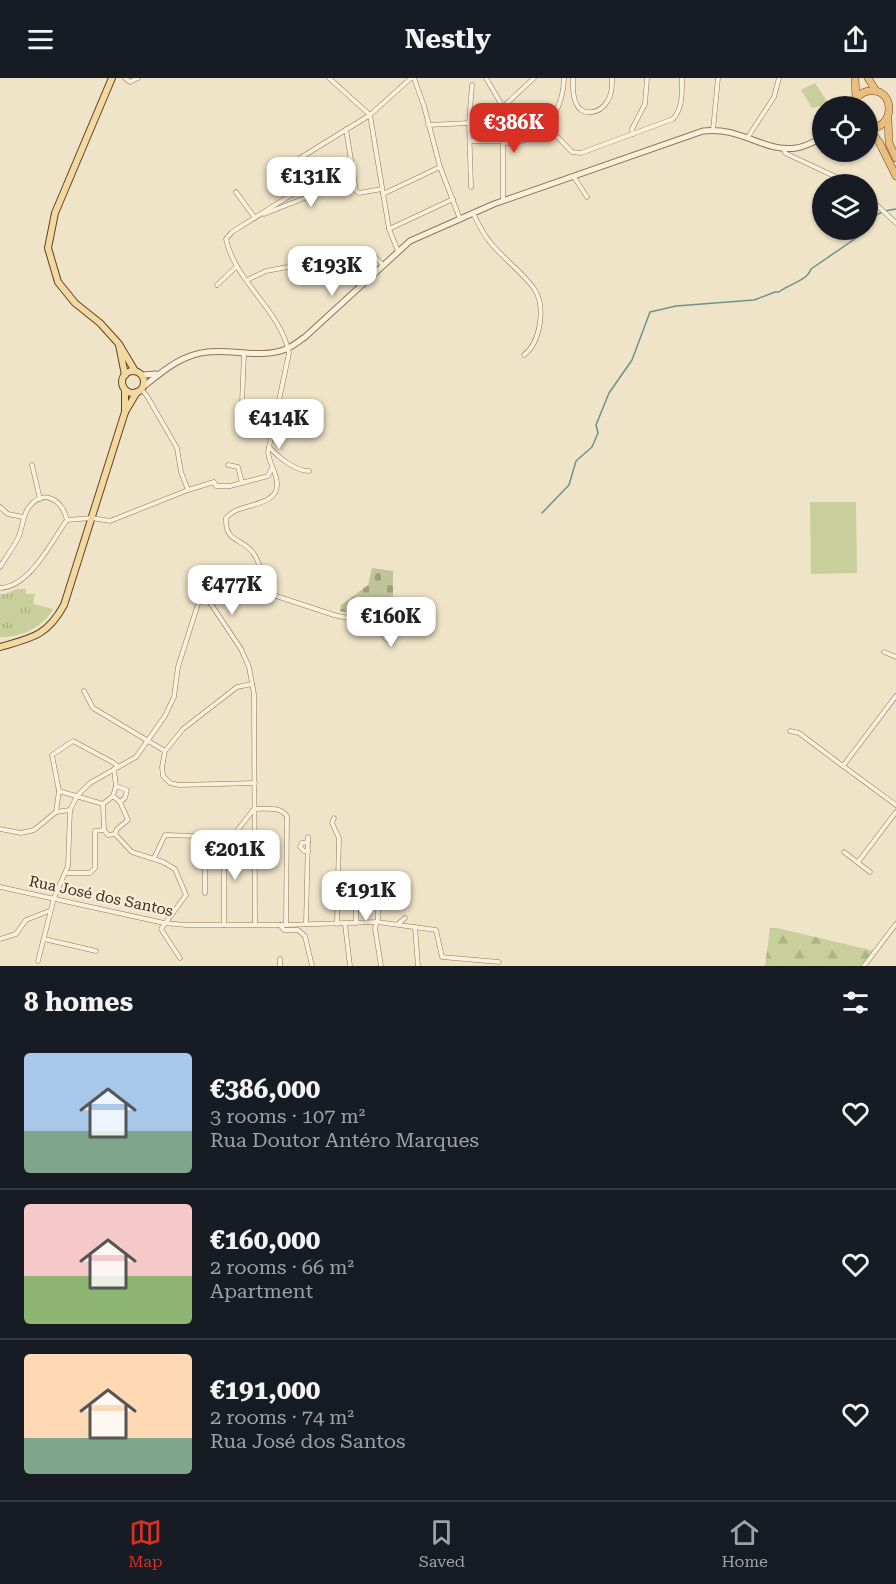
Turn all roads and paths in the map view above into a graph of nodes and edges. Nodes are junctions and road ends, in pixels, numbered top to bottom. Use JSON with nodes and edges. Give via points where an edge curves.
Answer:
{"nodes":[{"id":1,"x":112,"y":78,"type":"edge"},
{"id":2,"x":125,"y":78,"type":"edge"},
{"id":3,"x":138,"y":78,"type":"edge"},
{"id":4,"x":329,"y":78,"type":"edge"},
{"id":5,"x":412,"y":78,"type":"edge"},
{"id":6,"x":486,"y":78,"type":"edge"},
{"id":7,"x":534,"y":78,"type":"edge"},
{"id":8,"x":564,"y":78,"type":"edge"},
{"id":9,"x":573,"y":78,"type":"edge"},
{"id":10,"x":612,"y":78,"type":"edge"},
{"id":11,"x":647,"y":78,"type":"edge"},
{"id":12,"x":682,"y":78,"type":"edge"},
{"id":13,"x":718,"y":78,"type":"edge"},
{"id":14,"x":779,"y":78,"type":"edge"},
{"id":15,"x":855,"y":78,"type":"edge"},
{"id":16,"x":868,"y":78,"type":"edge"},
{"id":17,"x":472,"y":85,"type":"dead end"},
{"id":18,"x":876,"y":91,"type":"junction"},
{"id":19,"x":563,"y":93,"type":"junction"},
{"id":20,"x":573,"y":93,"type":"junction"},
{"id":21,"x":854,"y":96,"type":"edge"},
{"id":22,"x":860,"y":96,"type":"edge"},
{"id":23,"x":503,"y":107,"type":"junction"},
{"id":24,"x":370,"y":115,"type":"junction"},
{"id":25,"x":888,"y":120,"type":"junction"},
{"id":26,"x":469,"y":123,"type":"junction"},
{"id":27,"x":428,"y":125,"type":"junction"},
{"id":28,"x":547,"y":126,"type":"junction"},
{"id":29,"x":878,"y":127,"type":"edge"},
{"id":30,"x":346,"y":129,"type":"junction"},
{"id":31,"x":713,"y":130,"type":"junction"},
{"id":32,"x":633,"y":134,"type":"junction"},
{"id":33,"x":748,"y":137,"type":"junction"},
{"id":34,"x":471,"y":141,"type":"junction"},
{"id":35,"x":878,"y":141,"type":"edge"},
{"id":36,"x":503,"y":142,"type":"junction"},
{"id":37,"x":812,"y":142,"type":"edge"},
{"id":38,"x":783,"y":148,"type":"junction"},
{"id":39,"x":350,"y":158,"type":"junction"},
{"id":40,"x":896,"y":158,"type":"edge"},
{"id":41,"x":440,"y":167,"type":"junction"},
{"id":42,"x":829,"y":174,"type":"edge"},
{"id":43,"x":896,"y":176,"type":"edge"},
{"id":44,"x":574,"y":177,"type":"junction"},
{"id":45,"x":353,"y":179,"type":"junction"},
{"id":46,"x":307,"y":185,"type":"junction"},
{"id":47,"x":471,"y":187,"type":"dead end"},
{"id":48,"x":382,"y":191,"type":"junction"},
{"id":49,"x":236,"y":192,"type":"dead end"},
{"id":50,"x":312,"y":195,"type":"junction"},
{"id":51,"x":587,"y":197,"type":"dead end"},
{"id":52,"x":453,"y":199,"type":"junction"},
{"id":53,"x":503,"y":201,"type":"junction"},
{"id":54,"x":878,"y":206,"type":"edge"},
{"id":55,"x":473,"y":213,"type":"junction"},
{"id":56,"x":261,"y":215,"type":"junction"},
{"id":57,"x":255,"y":218,"type":"junction"},
{"id":58,"x":460,"y":219,"type":"junction"},
{"id":59,"x":896,"y":223,"type":"edge"},
{"id":60,"x":389,"y":229,"type":"junction"},
{"id":61,"x":398,"y":251,"type":"junction"},
{"id":62,"x":383,"y":265,"type":"junction"},
{"id":63,"x":237,"y":266,"type":"junction"},
{"id":64,"x":247,"y":280,"type":"junction"},
{"id":65,"x":218,"y":285,"type":"dead end"},
{"id":66,"x":119,"y":344,"type":"junction"},
{"id":67,"x":285,"y":350,"type":"junction"},
{"id":68,"x":244,"y":352,"type":"junction"},
{"id":69,"x":524,"y":355,"type":"dead end"},
{"id":70,"x":138,"y":373,"type":"junction"},
{"id":71,"x":158,"y":374,"type":"junction"},
{"id":72,"x":125,"y":375,"type":"junction"},
{"id":73,"x":140,"y":389,"type":"junction"},
{"id":74,"x":125,"y":390,"type":"junction"},
{"id":75,"x":125,"y":412,"type":"junction"},
{"id":76,"x":272,"y":433,"type":"junction"},
{"id":77,"x":269,"y":446,"type":"junction"},
{"id":78,"x":32,"y":465,"type":"dead end"},
{"id":79,"x":228,"y":465,"type":"dead end"},
{"id":80,"x":272,"y":467,"type":"junction"},
{"id":81,"x":309,"y":471,"type":"dead end"},
{"id":82,"x":242,"y":483,"type":"junction"},
{"id":83,"x":188,"y":490,"type":"junction"},
{"id":84,"x":40,"y":499,"type":"junction"},
{"id":85,"x":0,"y":507,"type":"edge"},
{"id":86,"x":24,"y":517,"type":"junction"},
{"id":87,"x":92,"y":518,"type":"junction"},
{"id":88,"x":67,"y":520,"type":"junction"},
{"id":89,"x":0,"y":567,"type":"edge"},
{"id":90,"x":0,"y":588,"type":"edge"},
{"id":91,"x":264,"y":592,"type":"junction"},
{"id":92,"x":204,"y":595,"type":"junction"},
{"id":93,"x":376,"y":624,"type":"junction"},
{"id":94,"x":393,"y":628,"type":"junction"},
{"id":95,"x":407,"y":631,"type":"dead end"},
{"id":96,"x":0,"y":641,"type":"edge"},
{"id":97,"x":14,"y":643,"type":"junction"},
{"id":98,"x":0,"y":647,"type":"edge"},
{"id":99,"x":884,"y":652,"type":"dead end"},
{"id":100,"x":896,"y":657,"type":"edge"},
{"id":101,"x":252,"y":684,"type":"junction"},
{"id":102,"x":84,"y":691,"type":"dead end"},
{"id":103,"x":896,"y":696,"type":"edge"},
{"id":104,"x":790,"y":731,"type":"dead end"},
{"id":105,"x":149,"y":740,"type":"junction"},
{"id":106,"x":165,"y":751,"type":"junction"},
{"id":107,"x":843,"y":766,"type":"junction"},
{"id":108,"x":116,"y":768,"type":"junction"},
{"id":109,"x":255,"y":783,"type":"junction"},
{"id":110,"x":116,"y":786,"type":"junction"},
{"id":111,"x":59,"y":791,"type":"junction"},
{"id":112,"x":77,"y":796,"type":"junction"},
{"id":113,"x":113,"y":796,"type":"junction"},
{"id":114,"x":120,"y":802,"type":"junction"},
{"id":115,"x":103,"y":804,"type":"junction"},
{"id":116,"x":896,"y":805,"type":"edge"},
{"id":117,"x":254,"y":809,"type":"junction"},
{"id":118,"x":70,"y":810,"type":"junction"},
{"id":119,"x":56,"y":812,"type":"junction"},
{"id":120,"x":896,"y":812,"type":"edge"},
{"id":121,"x":334,"y":818,"type":"dead end"},
{"id":122,"x":0,"y":829,"type":"edge"},
{"id":123,"x":104,"y":830,"type":"junction"},
{"id":124,"x":116,"y":834,"type":"junction"},
{"id":125,"x":205,"y":836,"type":"junction"},
{"id":126,"x":232,"y":837,"type":"junction"},
{"id":127,"x":226,"y":845,"type":"junction"},
{"id":128,"x":255,"y":845,"type":"junction"},
{"id":129,"x":308,"y":851,"type":"junction"},
{"id":130,"x":844,"y":852,"type":"dead end"},
{"id":131,"x":154,"y":858,"type":"junction"},
{"id":132,"x":858,"y":862,"type":"junction"},
{"id":133,"x":870,"y":872,"type":"dead end"},
{"id":134,"x":66,"y":873,"type":"junction"},
{"id":135,"x":378,"y":876,"type":"junction"},
{"id":136,"x":390,"y":876,"type":"dead end"},
{"id":137,"x":0,"y":887,"type":"edge"},
{"id":138,"x":205,"y":893,"type":"dead end"},
{"id":139,"x":54,"y":898,"type":"junction"},
{"id":140,"x":50,"y":911,"type":"junction"},
{"id":141,"x":405,"y":918,"type":"dead end"},
{"id":142,"x":377,"y":922,"type":"junction"},
{"id":143,"x":164,"y":923,"type":"junction"},
{"id":144,"x":356,"y":923,"type":"junction"},
{"id":145,"x":255,"y":924,"type":"junction"},
{"id":146,"x":306,"y":924,"type":"junction"},
{"id":147,"x":337,"y":924,"type":"junction"},
{"id":148,"x":345,"y":924,"type":"junction"},
{"id":149,"x":397,"y":924,"type":"junction"},
{"id":150,"x":896,"y":924,"type":"edge"},
{"id":151,"x":224,"y":925,"type":"junction"},
{"id":152,"x":280,"y":925,"type":"junction"},
{"id":153,"x":286,"y":925,"type":"junction"},
{"id":154,"x":415,"y":927,"type":"junction"},
{"id":155,"x":0,"y":939,"type":"edge"},
{"id":156,"x":44,"y":939,"type":"junction"},
{"id":157,"x":96,"y":951,"type":"dead end"},
{"id":158,"x":180,"y":958,"type":"dead end"},
{"id":159,"x":280,"y":959,"type":"dead end"},
{"id":160,"x":38,"y":961,"type":"dead end"},
{"id":161,"x":499,"y":962,"type":"dead end"},
{"id":162,"x":280,"y":966,"type":"edge"},
{"id":163,"x":312,"y":966,"type":"edge"},
{"id":164,"x":350,"y":966,"type":"edge"},
{"id":165,"x":381,"y":966,"type":"edge"},
{"id":166,"x":418,"y":966,"type":"edge"},
{"id":167,"x":864,"y":966,"type":"edge"}],
"edges":[{"from":1,"to":66,"type":"main road","via":[[55,213],[48,248],[58,282]]},
{"from":2,"to":3,"type":"street","via":[[130,82]]},
{"from":4,"to":24,"type":"street"},
{"from":5,"to":24,"type":"street"},
{"from":5,"to":27,"type":"street"},
{"from":6,"to":23,"type":"street"},
{"from":7,"to":23,"type":"street"},
{"from":8,"to":19,"type":"street"},
{"from":9,"to":20,"type":"street"},
{"from":10,"to":20,"type":"street","via":[[607,102],[591,113],[576,104]]},
{"from":11,"to":32,"type":"street","via":[[645,104]]},
{"from":12,"to":32,"type":"street","via":[[681,103],[673,119]]},
{"from":13,"to":31,"type":"street"},
{"from":14,"to":33,"type":"street","via":[[774,97]]},
{"from":15,"to":21,"type":"highway"},
{"from":16,"to":18,"type":"highway"},
{"from":17,"to":26,"type":"street"},
{"from":18,"to":22,"type":"highway"},
{"from":18,"to":25,"type":"highway","via":[[890,103]]},
{"from":19,"to":20,"type":"street"},
{"from":19,"to":28,"type":"street"},
{"from":23,"to":36,"type":"street"},
{"from":24,"to":30,"type":"street"},
{"from":24,"to":48,"type":"street"},
{"from":25,"to":29,"type":"highway"},
{"from":25,"to":40,"type":"highway","via":[[889,143]]},
{"from":26,"to":27,"type":"street"},
{"from":26,"to":34,"type":"street"},
{"from":27,"to":41,"type":"street"},
{"from":28,"to":32,"type":"street","via":[[576,153]]},
{"from":28,"to":36,"type":"street","via":[[532,136]]},
{"from":30,"to":39,"type":"street"},
{"from":30,"to":46,"type":"street","via":[[292,163]]},
{"from":31,"to":33,"type":"street"},
{"from":31,"to":44,"type":"street"},
{"from":33,"to":38,"type":"street"},
{"from":34,"to":36,"type":"street"},
{"from":34,"to":47,"type":"street"},
{"from":35,"to":43,"type":"highway"},
{"from":36,"to":53,"type":"street"},
{"from":37,"to":38,"type":"street"},
{"from":38,"to":42,"type":"street","via":[[784,153]]},
{"from":39,"to":45,"type":"street"},
{"from":39,"to":46,"type":"street"},
{"from":41,"to":48,"type":"street"},
{"from":41,"to":52,"type":"street"},
{"from":44,"to":51,"type":"street"},
{"from":44,"to":53,"type":"street"},
{"from":45,"to":48,"type":"street","via":[[354,189],[359,193]]},
{"from":45,"to":50,"type":"street"},
{"from":46,"to":50,"type":"street"},
{"from":46,"to":56,"type":"street"},
{"from":48,"to":60,"type":"street"},
{"from":49,"to":57,"type":"street"},
{"from":50,"to":56,"type":"street"},
{"from":52,"to":58,"type":"street"},
{"from":52,"to":60,"type":"street"},
{"from":53,"to":55,"type":"street"},
{"from":54,"to":59,"type":"street"},
{"from":55,"to":58,"type":"street"},
{"from":55,"to":69,"type":"street","via":[[488,241],[536,291],[537,339]]},
{"from":56,"to":57,"type":"street"},
{"from":57,"to":63,"type":"street","via":[[226,239]]},
{"from":58,"to":61,"type":"street","via":[[410,241]]},
{"from":60,"to":61,"type":"street"},
{"from":61,"to":62,"type":"street"},
{"from":62,"to":64,"type":"street","via":[[372,254],[364,253],[266,271]]},
{"from":62,"to":67,"type":"street","via":[[305,337]]},
{"from":63,"to":64,"type":"street"},
{"from":63,"to":65,"type":"street"},
{"from":64,"to":67,"type":"street","via":[[273,317]]},
{"from":66,"to":70,"type":"main road"},
{"from":66,"to":72,"type":"main road"},
{"from":67,"to":68,"type":"street"},
{"from":67,"to":76,"type":"street","via":[[287,357]]},
{"from":68,"to":71,"type":"street","via":[[206,352],[179,360]]},
{"from":68,"to":76,"type":"street","via":[[241,429]]},
{"from":70,"to":71,"type":"street"},
{"from":70,"to":72,"type":"main road"},
{"from":70,"to":73,"type":"main road","via":[[145,381]]},
{"from":71,"to":73,"type":"street"},
{"from":72,"to":74,"type":"main road"},
{"from":73,"to":74,"type":"main road","via":[[130,393]]},
{"from":73,"to":75,"type":"main road"},
{"from":73,"to":83,"type":"street","via":[[177,448]]},
{"from":74,"to":75,"type":"main road"},
{"from":75,"to":87,"type":"main road"},
{"from":76,"to":77,"type":"street"},
{"from":77,"to":80,"type":"street"},
{"from":77,"to":81,"type":"street","via":[[279,458]]},
{"from":78,"to":84,"type":"street"},
{"from":79,"to":82,"type":"street","via":[[238,467]]},
{"from":80,"to":82,"type":"street","via":[[268,476]]},
{"from":80,"to":91,"type":"street","via":[[276,493],[225,518],[230,537],[254,554],[266,586]]},
{"from":82,"to":83,"type":"street","via":[[216,486],[214,482]]},
{"from":83,"to":87,"type":"street","via":[[110,521]]},
{"from":84,"to":86,"type":"street"},
{"from":84,"to":88,"type":"street","via":[[59,502]]},
{"from":85,"to":86,"type":"street","via":[[8,514]]},
{"from":86,"to":89,"type":"street","via":[[19,536]]},
{"from":87,"to":88,"type":"street"},
{"from":87,"to":97,"type":"main road","via":[[58,615],[42,633]]},
{"from":88,"to":90,"type":"street","via":[[28,574],[11,588]]},
{"from":91,"to":92,"type":"street","via":[[222,586],[211,588]]},
{"from":91,"to":93,"type":"street"},
{"from":92,"to":101,"type":"street","via":[[241,649]]},
{"from":92,"to":105,"type":"street","via":[[178,667],[174,697]]},
{"from":93,"to":94,"type":"street"},
{"from":93,"to":94,"type":"street","via":[[386,639],[393,636]]},
{"from":94,"to":95,"type":"street"},
{"from":96,"to":97,"type":"main road"},
{"from":97,"to":98,"type":"main road"},
{"from":99,"to":100,"type":"street"},
{"from":101,"to":106,"type":"street","via":[[237,687],[183,729]]},
{"from":101,"to":109,"type":"street"},
{"from":102,"to":105,"type":"street","via":[[93,708]]},
{"from":103,"to":107,"type":"street"},
{"from":104,"to":107,"type":"street","via":[[799,730]]},
{"from":105,"to":106,"type":"street"},
{"from":105,"to":108,"type":"street","via":[[136,756]]},
{"from":106,"to":109,"type":"street","via":[[163,776],[170,783]]},
{"from":107,"to":116,"type":"street"},
{"from":108,"to":110,"type":"street"},
{"from":108,"to":111,"type":"street","via":[[114,763],[73,741],[52,755]]},
{"from":108,"to":112,"type":"street"},
{"from":109,"to":117,"type":"street"},
{"from":110,"to":113,"type":"street"},
{"from":110,"to":114,"type":"street","via":[[127,790]]},
{"from":111,"to":112,"type":"street"},
{"from":111,"to":119,"type":"street"},
{"from":112,"to":115,"type":"street"},
{"from":112,"to":118,"type":"street"},
{"from":113,"to":114,"type":"street"},
{"from":113,"to":115,"type":"street"},
{"from":114,"to":124,"type":"street","via":[[128,820]]},
{"from":115,"to":123,"type":"street"},
{"from":117,"to":126,"type":"street"},
{"from":117,"to":128,"type":"street"},
{"from":117,"to":153,"type":"street","via":[[281,810],[287,816]]},
{"from":118,"to":119,"type":"street"},
{"from":118,"to":134,"type":"street"},
{"from":119,"to":122,"type":"street","via":[[34,830],[21,833]]},
{"from":120,"to":132,"type":"street"},
{"from":121,"to":147,"type":"street","via":[[332,823],[339,838]]},
{"from":123,"to":124,"type":"street","via":[[108,835]]},
{"from":123,"to":134,"type":"street","via":[[95,831],[95,868],[90,873]]},
{"from":124,"to":131,"type":"street","via":[[132,852]]},
{"from":125,"to":126,"type":"street"},
{"from":125,"to":131,"type":"street","via":[[165,835]]},
{"from":125,"to":138,"type":"street"},
{"from":126,"to":127,"type":"street"},
{"from":127,"to":128,"type":"street"},
{"from":127,"to":151,"type":"street"},
{"from":128,"to":145,"type":"street"},
{"from":129,"to":129,"type":"street","via":[[308,840],[300,847]]},
{"from":129,"to":146,"type":"street"},
{"from":130,"to":132,"type":"street"},
{"from":131,"to":143,"type":"street","via":[[176,869],[186,895]]},
{"from":132,"to":133,"type":"street"},
{"from":134,"to":139,"type":"street"},
{"from":135,"to":136,"type":"street"},
{"from":135,"to":142,"type":"street"},
{"from":135,"to":144,"type":"street","via":[[356,875]]},
{"from":137,"to":139,"type":"street","name":"Rua José dos Santos"},
{"from":139,"to":140,"type":"street"},
{"from":139,"to":143,"type":"street","name":"Rua José dos Santos"},
{"from":140,"to":155,"type":"street","via":[[26,920],[16,934]]},
{"from":140,"to":156,"type":"street"},
{"from":141,"to":149,"type":"street"},
{"from":142,"to":144,"type":"street","name":"Rua José dos Santos"},
{"from":142,"to":149,"type":"street","name":"Rua José dos Santos"},
{"from":142,"to":165,"type":"street"},
{"from":143,"to":151,"type":"street","name":"Rua José dos Santos"},
{"from":143,"to":158,"type":"street","via":[[160,929]]},
{"from":144,"to":148,"type":"street","name":"Rua José dos Santos"},
{"from":145,"to":151,"type":"street","name":"Rua José dos Santos"},
{"from":145,"to":152,"type":"street","name":"Rua José dos Santos"},
{"from":146,"to":147,"type":"street","name":"Rua José dos Santos"},
{"from":146,"to":153,"type":"street","name":"Rua José dos Santos"},
{"from":147,"to":148,"type":"street","name":"Rua José dos Santos"},
{"from":148,"to":164,"type":"street"},
{"from":149,"to":154,"type":"street","name":"Rua José dos Santos"},
{"from":150,"to":167,"type":"street"},
{"from":152,"to":153,"type":"street","name":"Rua José dos Santos"},
{"from":152,"to":163,"type":"street","via":[[305,936]]},
{"from":154,"to":161,"type":"street","name":"Rua José dos Santos","via":[[436,930],[442,957]]},
{"from":154,"to":166,"type":"street"},
{"from":156,"to":157,"type":"street"},
{"from":156,"to":160,"type":"street"},
{"from":159,"to":162,"type":"street"}]}
